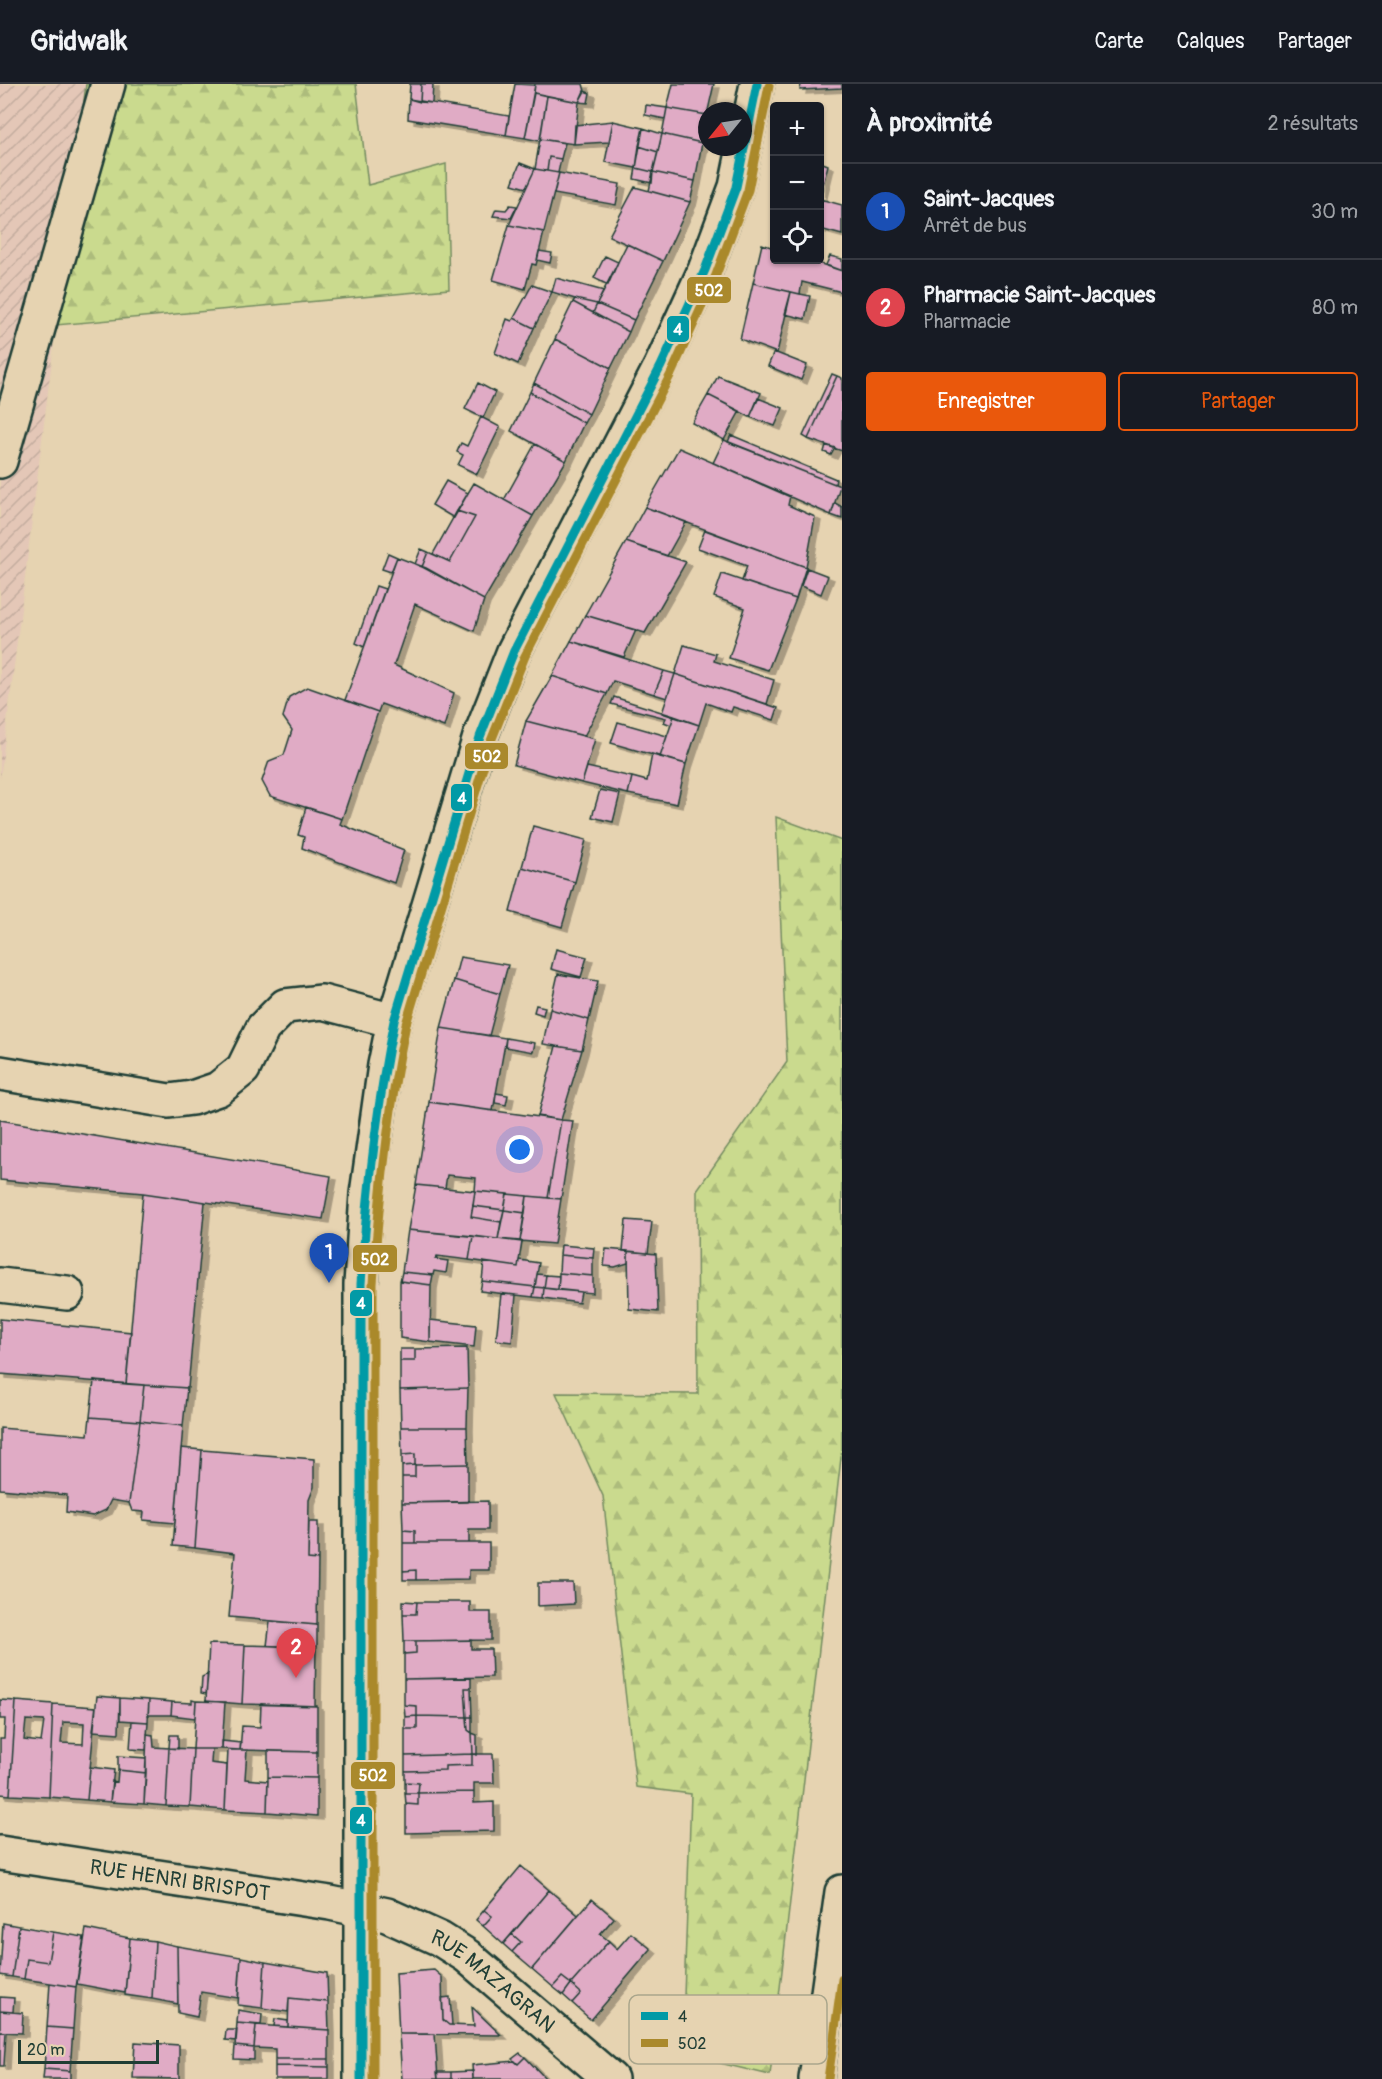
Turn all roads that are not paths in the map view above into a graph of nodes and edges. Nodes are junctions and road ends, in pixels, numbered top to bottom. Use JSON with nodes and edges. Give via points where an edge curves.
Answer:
{"nodes":[{"id":1,"x":108,"y":84,"type":"edge"},
{"id":2,"x":757,"y":84,"type":"edge"},
{"id":3,"x":0,"y":461,"type":"edge"},
{"id":4,"x":394,"y":1021,"type":"junction"},
{"id":5,"x":0,"y":1073,"type":"edge"},
{"id":6,"x":0,"y":1284,"type":"edge"},
{"id":7,"x":67,"y":1293,"type":"dead end"},
{"id":8,"x":0,"y":1852,"type":"edge"},
{"id":9,"x":842,"y":1892,"type":"edge"},
{"id":10,"x":360,"y":1908,"type":"junction"},
{"id":11,"x":827,"y":2000,"type":"edge"},
{"id":12,"x":818,"y":2064,"type":"edge"},
{"id":13,"x":361,"y":2079,"type":"edge"},
{"id":14,"x":611,"y":2079,"type":"edge"},
{"id":15,"x":816,"y":2079,"type":"edge"}],
"edges":[{"from":1,"to":3,"type":"street"},
{"from":2,"to":4,"type":"street","via":[[736,187],[705,270],[661,366],[514,651],[491,706]]},
{"from":4,"to":5,"type":"street","via":[[322,1002],[285,1006],[263,1028],[243,1069],[218,1089],[170,1101]]},
{"from":4,"to":10,"type":"street","via":[[367,1194],[361,1284]]},
{"from":6,"to":7,"type":"street"},
{"from":8,"to":10,"type":"street","name":"RUE HENRI BRISPOT"},
{"from":9,"to":11,"type":"street"},
{"from":10,"to":13,"type":"street"},
{"from":10,"to":14,"type":"street","name":"RUE MAZAGRAN","via":[[410,1924],[467,1956]]},
{"from":12,"to":15,"type":"street"}]}
